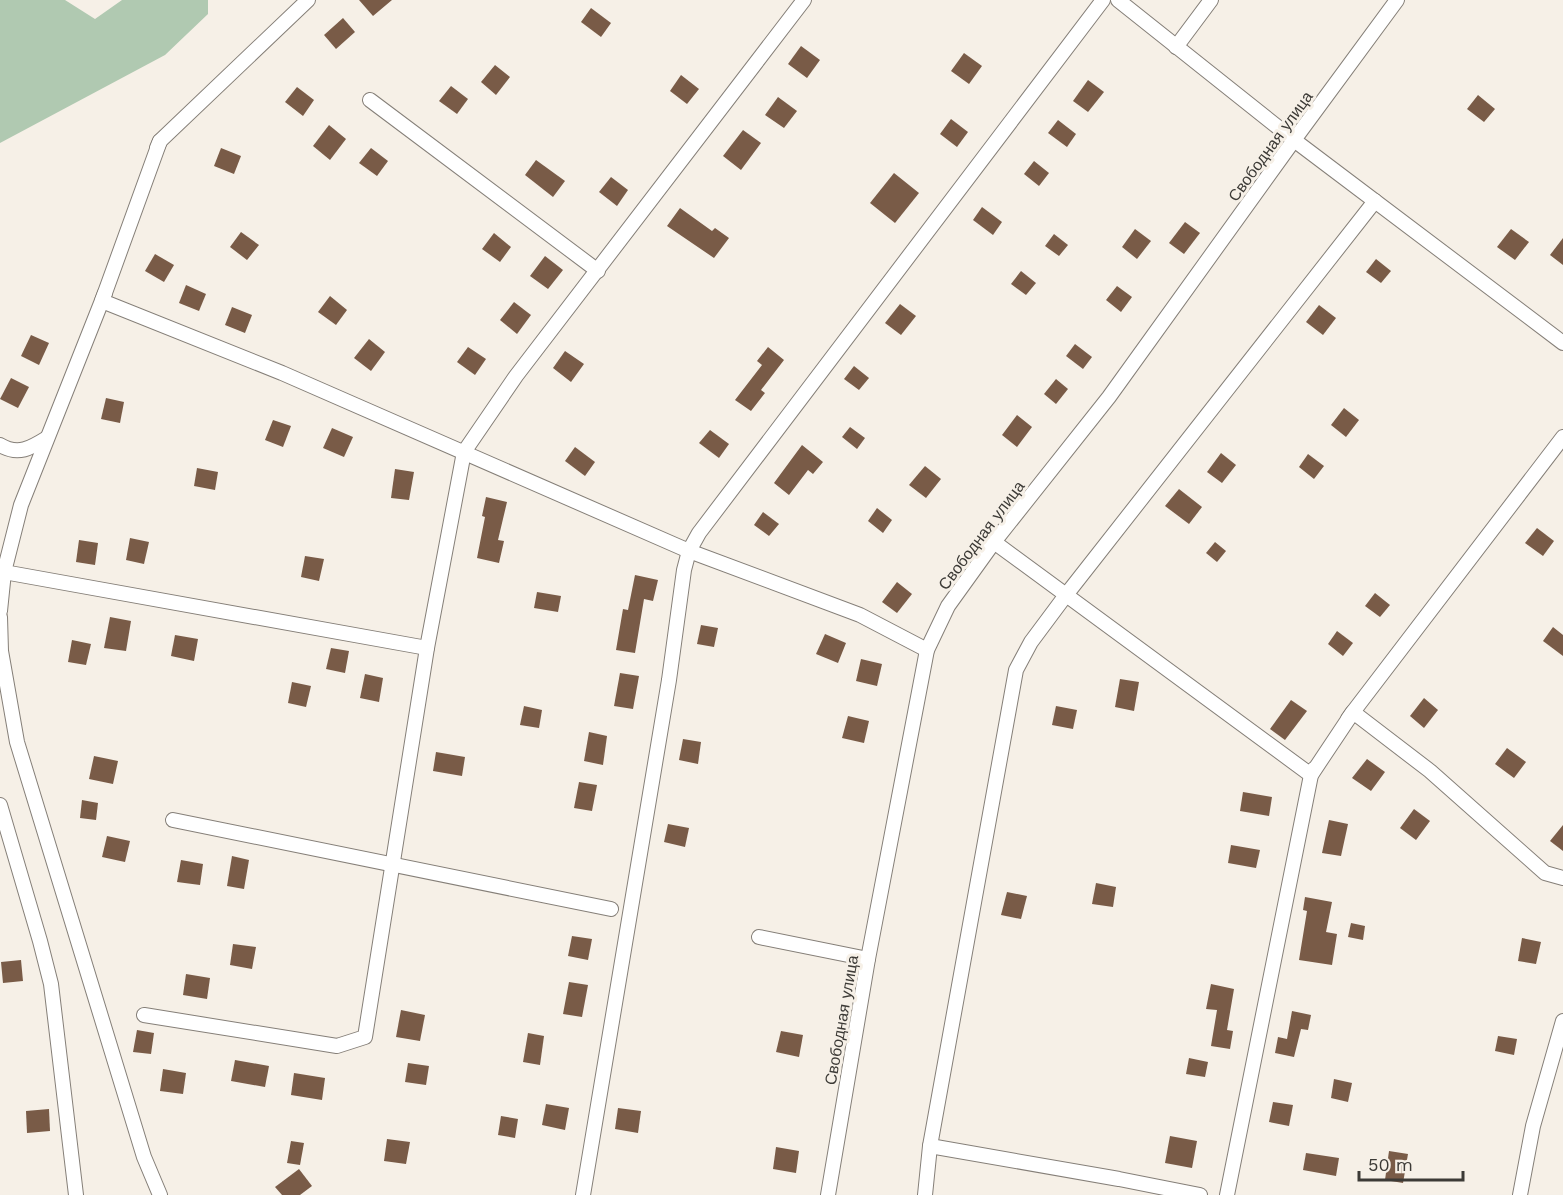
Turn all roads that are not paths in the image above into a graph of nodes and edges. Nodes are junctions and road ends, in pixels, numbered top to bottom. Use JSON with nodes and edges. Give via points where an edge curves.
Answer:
{"nodes":[{"id":1,"x":308,"y":0,"type":"edge"},
{"id":2,"x":804,"y":0,"type":"edge"},
{"id":3,"x":1103,"y":0,"type":"edge"},
{"id":4,"x":1118,"y":0,"type":"edge"},
{"id":5,"x":1211,"y":0,"type":"edge"},
{"id":6,"x":1397,"y":0,"type":"edge"},
{"id":7,"x":1176,"y":47,"type":"junction"},
{"id":8,"x":370,"y":100,"type":"dead end"},
{"id":9,"x":1294,"y":140,"type":"junction"},
{"id":10,"x":1375,"y":201,"type":"junction"},
{"id":11,"x":598,"y":271,"type":"junction"},
{"id":12,"x":102,"y":301,"type":"junction"},
{"id":13,"x":1563,"y":343,"type":"edge"},
{"id":14,"x":1563,"y":437,"type":"edge"},
{"id":15,"x":47,"y":438,"type":"junction"},
{"id":16,"x":0,"y":445,"type":"edge"},
{"id":17,"x":464,"y":452,"type":"junction"},
{"id":18,"x":994,"y":542,"type":"junction"},
{"id":19,"x":689,"y":551,"type":"junction"},
{"id":20,"x":4,"y":572,"type":"junction"},
{"id":21,"x":1066,"y":595,"type":"junction"},
{"id":22,"x":0,"y":611,"type":"edge"},
{"id":23,"x":0,"y":617,"type":"edge"},
{"id":24,"x":427,"y":648,"type":"junction"},
{"id":25,"x":927,"y":650,"type":"junction"},
{"id":26,"x":1353,"y":712,"type":"junction"},
{"id":27,"x":1311,"y":775,"type":"junction"},
{"id":28,"x":0,"y":805,"type":"edge"},
{"id":29,"x":173,"y":820,"type":"dead end"},
{"id":30,"x":391,"y":865,"type":"junction"},
{"id":31,"x":1563,"y":878,"type":"edge"},
{"id":32,"x":611,"y":909,"type":"dead end"},
{"id":33,"x":759,"y":937,"type":"dead end"},
{"id":34,"x":868,"y":959,"type":"junction"},
{"id":35,"x":144,"y":1015,"type":"dead end"},
{"id":36,"x":1563,"y":1020,"type":"edge"},
{"id":37,"x":930,"y":1146,"type":"junction"},
{"id":38,"x":76,"y":1195,"type":"edge"},
{"id":39,"x":160,"y":1195,"type":"edge"},
{"id":40,"x":583,"y":1195,"type":"edge"},
{"id":41,"x":828,"y":1195,"type":"edge"},
{"id":42,"x":925,"y":1195,"type":"edge"},
{"id":43,"x":1200,"y":1195,"type":"edge"},
{"id":44,"x":1227,"y":1195,"type":"edge"},
{"id":45,"x":1520,"y":1195,"type":"edge"}],
"edges":[{"from":1,"to":12,"type":"street","via":[[160,141]]},
{"from":2,"to":11,"type":"street"},
{"from":3,"to":19,"type":"street"},
{"from":4,"to":7,"type":"street"},
{"from":5,"to":7,"type":"street"},
{"from":6,"to":9,"type":"street","name":"Свободная улица"},
{"from":7,"to":9,"type":"street"},
{"from":8,"to":11,"type":"street"},
{"from":9,"to":10,"type":"street"},
{"from":9,"to":18,"type":"street","name":"Свободная улица","via":[[1109,397]]},
{"from":10,"to":13,"type":"street"},
{"from":10,"to":21,"type":"street"},
{"from":11,"to":17,"type":"street","via":[[516,376]]},
{"from":12,"to":15,"type":"street"},
{"from":12,"to":17,"type":"street"},
{"from":14,"to":26,"type":"street"},
{"from":15,"to":16,"type":"street","via":[[26,451]]},
{"from":15,"to":20,"type":"street","via":[[21,505]]},
{"from":17,"to":19,"type":"street"},
{"from":17,"to":24,"type":"street"},
{"from":18,"to":21,"type":"street"},
{"from":18,"to":25,"type":"street","name":"Свободная улица","via":[[948,606]]},
{"from":19,"to":25,"type":"street","via":[[860,615]]},
{"from":19,"to":40,"type":"street"},
{"from":20,"to":22,"type":"street"},
{"from":20,"to":24,"type":"street"},
{"from":21,"to":27,"type":"street"},
{"from":21,"to":37,"type":"street","via":[[1031,642],[1016,670]]},
{"from":23,"to":39,"type":"street","via":[[1,651],[16,742],[144,1157]]},
{"from":24,"to":30,"type":"street"},
{"from":25,"to":34,"type":"street","name":"Свободная улица"},
{"from":26,"to":27,"type":"street"},
{"from":26,"to":31,"type":"street","via":[[1430,771],[1545,873]]},
{"from":27,"to":44,"type":"street"},
{"from":28,"to":38,"type":"street","via":[[51,984]]},
{"from":29,"to":30,"type":"street"},
{"from":30,"to":32,"type":"street"},
{"from":30,"to":35,"type":"street","via":[[365,1037],[338,1046]]},
{"from":33,"to":34,"type":"street"},
{"from":34,"to":41,"type":"street","name":"Свободная улица"},
{"from":36,"to":45,"type":"street","via":[[1533,1126]]},
{"from":37,"to":42,"type":"street"},
{"from":37,"to":43,"type":"street"}]}
